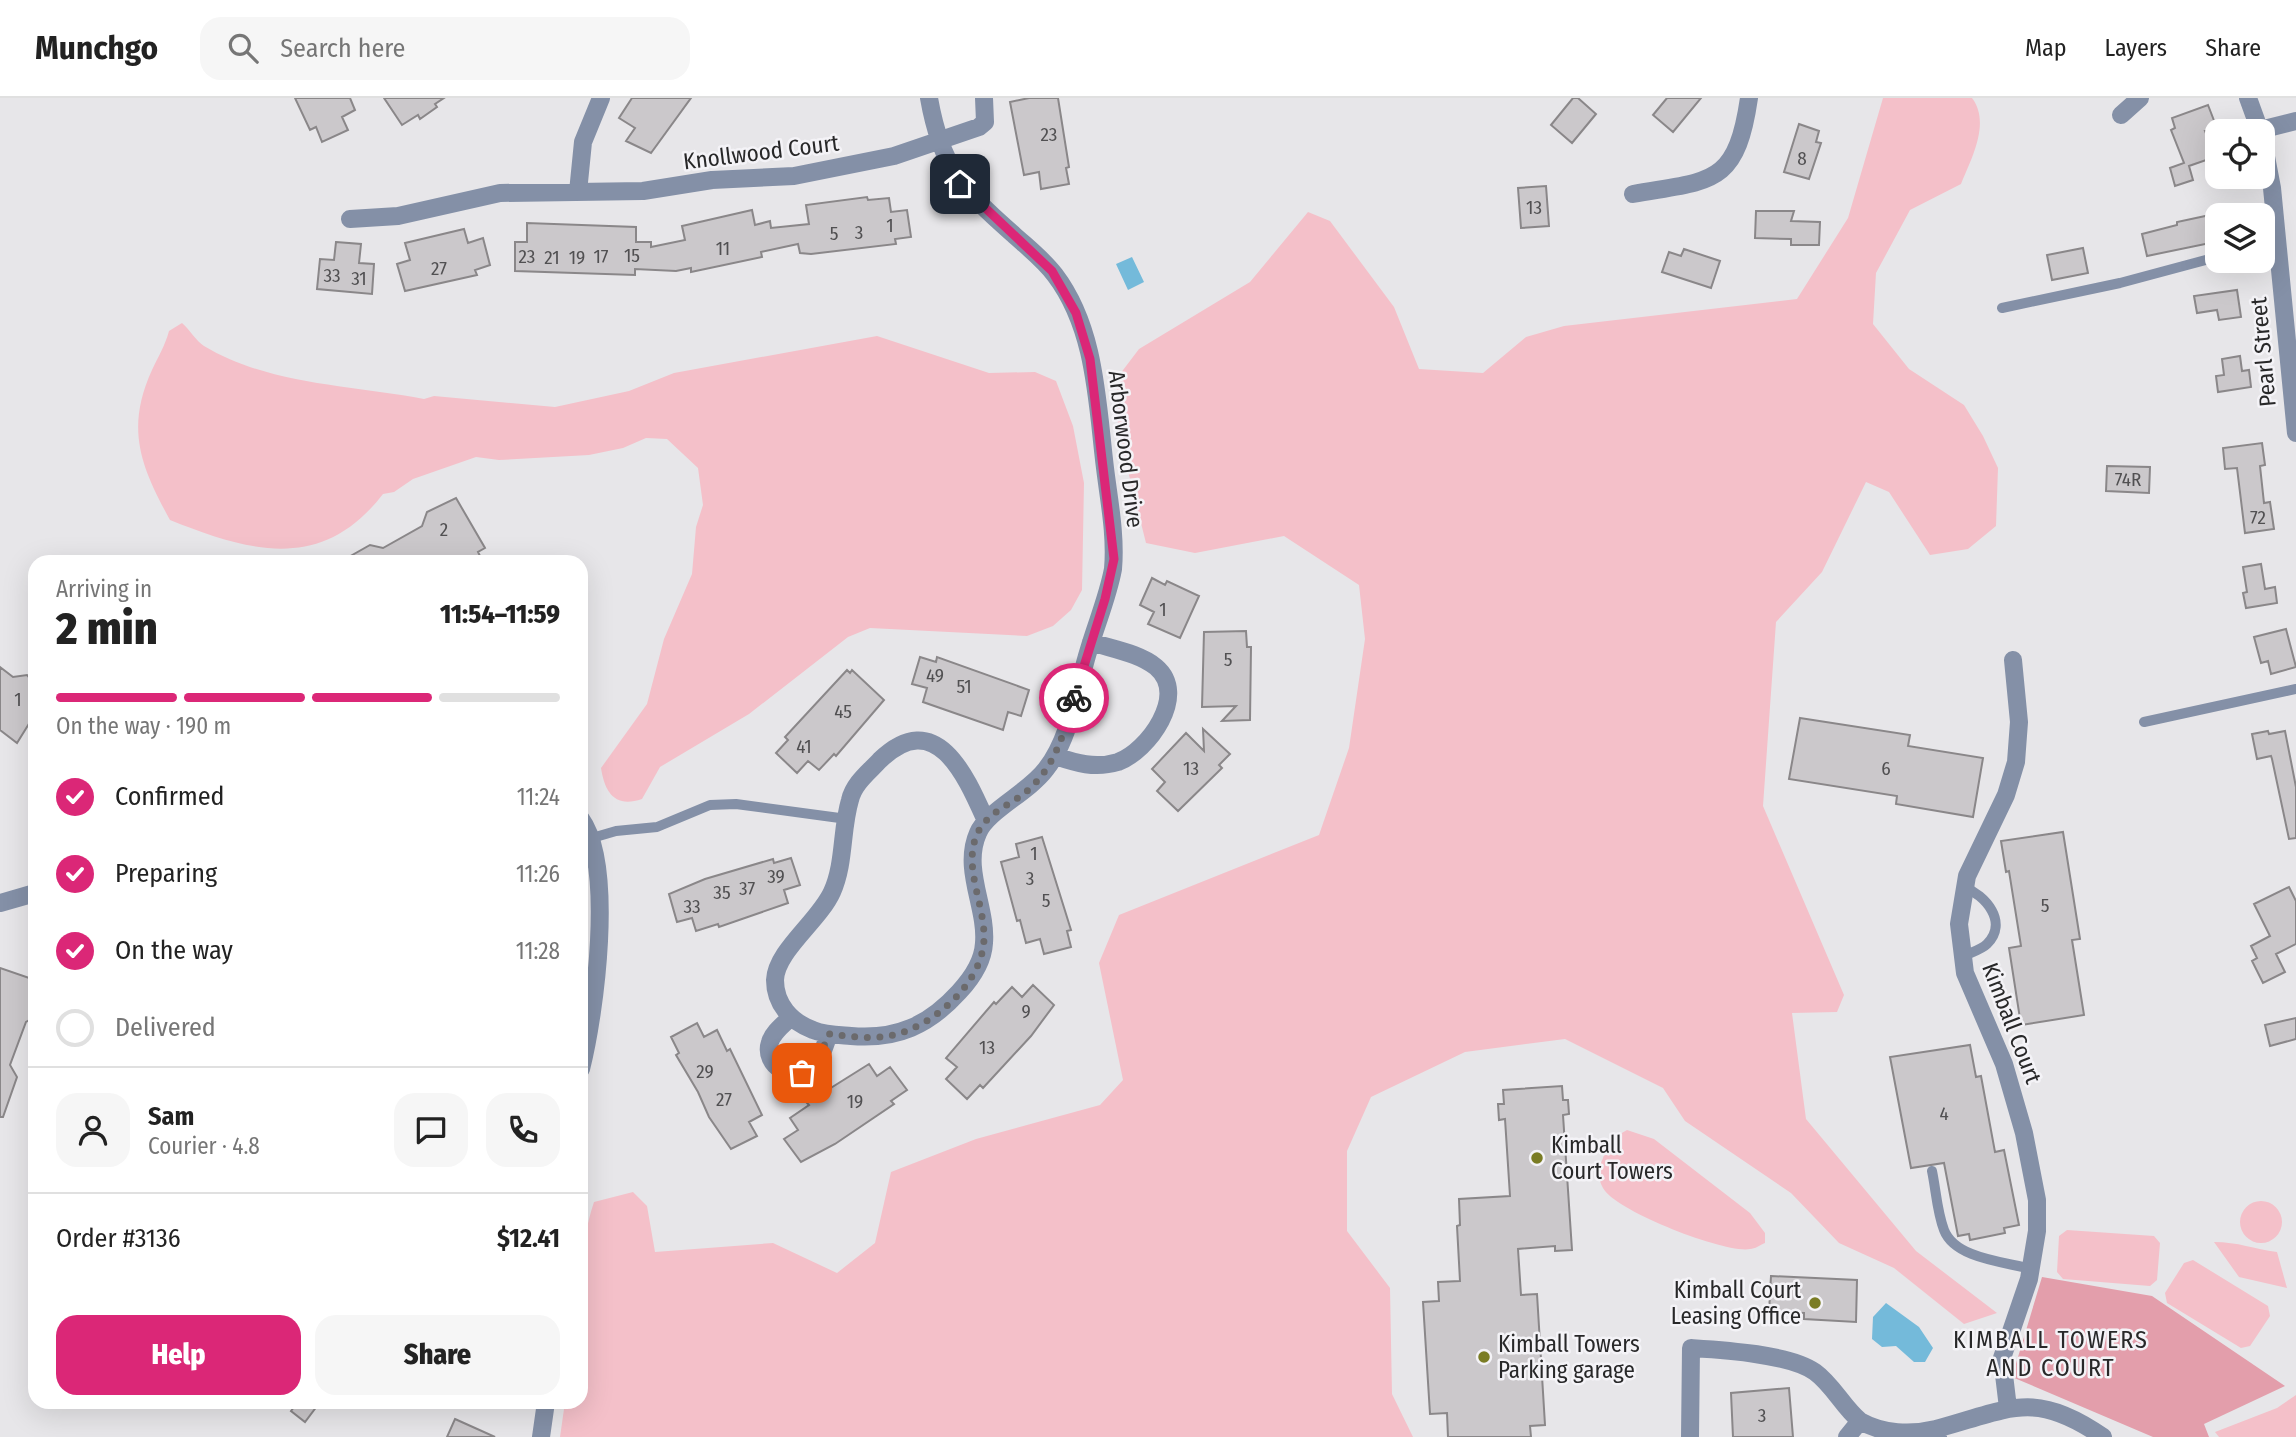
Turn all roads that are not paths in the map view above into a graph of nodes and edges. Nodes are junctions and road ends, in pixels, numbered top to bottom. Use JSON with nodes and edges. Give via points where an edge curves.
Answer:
{"nodes":[{"id":1,"x":601,"y":98,"type":"edge"},
{"id":2,"x":929,"y":98,"type":"edge"},
{"id":3,"x":984,"y":98,"type":"edge"},
{"id":4,"x":1749,"y":98,"type":"edge"},
{"id":5,"x":2140,"y":98,"type":"edge"},
{"id":6,"x":2248,"y":98,"type":"edge"},
{"id":7,"x":2121,"y":115,"type":"dead end"},
{"id":8,"x":2256,"y":119,"type":"edge"},
{"id":9,"x":2296,"y":121,"type":"edge"},
{"id":10,"x":2275,"y":129,"type":"edge"},
{"id":11,"x":939,"y":141,"type":"junction"},
{"id":12,"x":578,"y":192,"type":"junction"},
{"id":13,"x":1633,"y":194,"type":"dead end"},
{"id":14,"x":350,"y":219,"type":"dead end"},
{"id":15,"x":2205,"y":260,"type":"edge"},
{"id":16,"x":2274,"y":273,"type":"edge"},
{"id":17,"x":2002,"y":308,"type":"dead end"},
{"id":18,"x":2294,"y":403,"type":"edge"},
{"id":19,"x":2296,"y":433,"type":"edge"},
{"id":20,"x":1091,"y":642,"type":"junction"},
{"id":21,"x":2013,"y":660,"type":"dead end"},
{"id":22,"x":2296,"y":689,"type":"edge"},
{"id":23,"x":2144,"y":722,"type":"dead end"},
{"id":24,"x":1055,"y":756,"type":"junction"},
{"id":25,"x":847,"y":819,"type":"junction"},
{"id":26,"x":986,"y":821,"type":"junction"},
{"id":27,"x":588,"y":831,"type":"edge"},
{"id":28,"x":592,"y":838,"type":"junction"},
{"id":29,"x":1964,"y":887,"type":"junction"},
{"id":30,"x":28,"y":895,"type":"edge"},
{"id":31,"x":0,"y":903,"type":"edge"},
{"id":32,"x":1962,"y":957,"type":"junction"},
{"id":33,"x":791,"y":1017,"type":"junction"},
{"id":34,"x":588,"y":1028,"type":"edge"},
{"id":35,"x":829,"y":1034,"type":"junction"},
{"id":36,"x":1932,"y":1171,"type":"dead end"},
{"id":37,"x":2031,"y":1269,"type":"junction"},
{"id":38,"x":2008,"y":1408,"type":"junction"},
{"id":39,"x":545,"y":1409,"type":"edge"},
{"id":40,"x":1860,"y":1420,"type":"junction"},
{"id":41,"x":1937,"y":1433,"type":"edge"},
{"id":42,"x":541,"y":1437,"type":"edge"},
{"id":43,"x":1690,"y":1437,"type":"edge"},
{"id":44,"x":1847,"y":1437,"type":"edge"},
{"id":45,"x":2103,"y":1437,"type":"edge"}],
"edges":[{"from":1,"to":12,"type":"street","via":[[583,142]]},
{"from":2,"to":11,"type":"street","name":"Arborwood Drive"},
{"from":3,"to":11,"type":"street","name":"Knollwood Court","via":[[985,122]]},
{"from":4,"to":13,"type":"street","via":[[1740,145],[1723,170],[1704,181]]},
{"from":5,"to":7,"type":"street"},
{"from":6,"to":8,"type":"street","name":"Pearl Street"},
{"from":9,"to":10,"type":"street"},
{"from":11,"to":12,"type":"street","name":"Knollwood Court","via":[[866,163],[793,176],[712,180],[643,191]]},
{"from":11,"to":20,"type":"street","name":"Arborwood Drive","via":[[967,192],[1058,278],[1086,342],[1114,547],[1111,580]]},
{"from":12,"to":14,"type":"street","name":"Knollwood Court","via":[[500,193],[398,216]]},
{"from":15,"to":17,"type":"lane"},
{"from":16,"to":18,"type":"street","name":"Pearl Street"},
{"from":18,"to":19,"type":"street","name":"Pearl Street"},
{"from":20,"to":24,"type":"street","name":"Arborwood Drive"},
{"from":20,"to":24,"type":"street","via":[[1138,657],[1156,668],[1167,685],[1163,712],[1146,741],[1119,761],[1088,766]]},
{"from":21,"to":29,"type":"street","name":"Kimball Court","via":[[2019,713],[2016,762]]},
{"from":22,"to":23,"type":"lane"},
{"from":24,"to":26,"type":"street","name":"Arborwood Drive","via":[[1026,792]]},
{"from":25,"to":26,"type":"street","via":[[852,794],[863,778],[897,745],[916,740],[954,759]]},
{"from":25,"to":28,"type":"lane","via":[[736,804],[710,805],[657,827]]},
{"from":25,"to":33,"type":"street","via":[[831,895],[777,969],[778,998]]},
{"from":26,"to":35,"type":"street","via":[[973,853],[984,937],[974,973],[942,1009],[908,1031],[877,1038]]},
{"from":27,"to":28,"type":"street"},
{"from":28,"to":34,"type":"street","via":[[600,890]]},
{"from":29,"to":32,"type":"street","name":"Kimball Court","via":[[1959,924]]},
{"from":29,"to":32,"type":"lane","via":[[1988,902],[1995,918],[1994,933],[1986,945]]},
{"from":30,"to":31,"type":"street"},
{"from":32,"to":37,"type":"street","name":"Kimball Court","via":[[2000,1051],[2024,1133],[2037,1208]]},
{"from":33,"to":35,"type":"street"},
{"from":33,"to":35,"type":"street","via":[[769,1046],[773,1063],[786,1073],[811,1069]]},
{"from":36,"to":37,"type":"lane","via":[[1942,1224],[1951,1241],[1968,1252]]},
{"from":37,"to":38,"type":"street","name":"Kimball Court","via":[[2003,1358]]},
{"from":38,"to":41,"type":"street"},
{"from":38,"to":45,"type":"street","via":[[2056,1410]]},
{"from":39,"to":42,"type":"street"},
{"from":40,"to":41,"type":"street","via":[[1874,1428]]},
{"from":40,"to":43,"type":"street","via":[[1806,1367],[1691,1348]]},
{"from":40,"to":44,"type":"street"}]}
